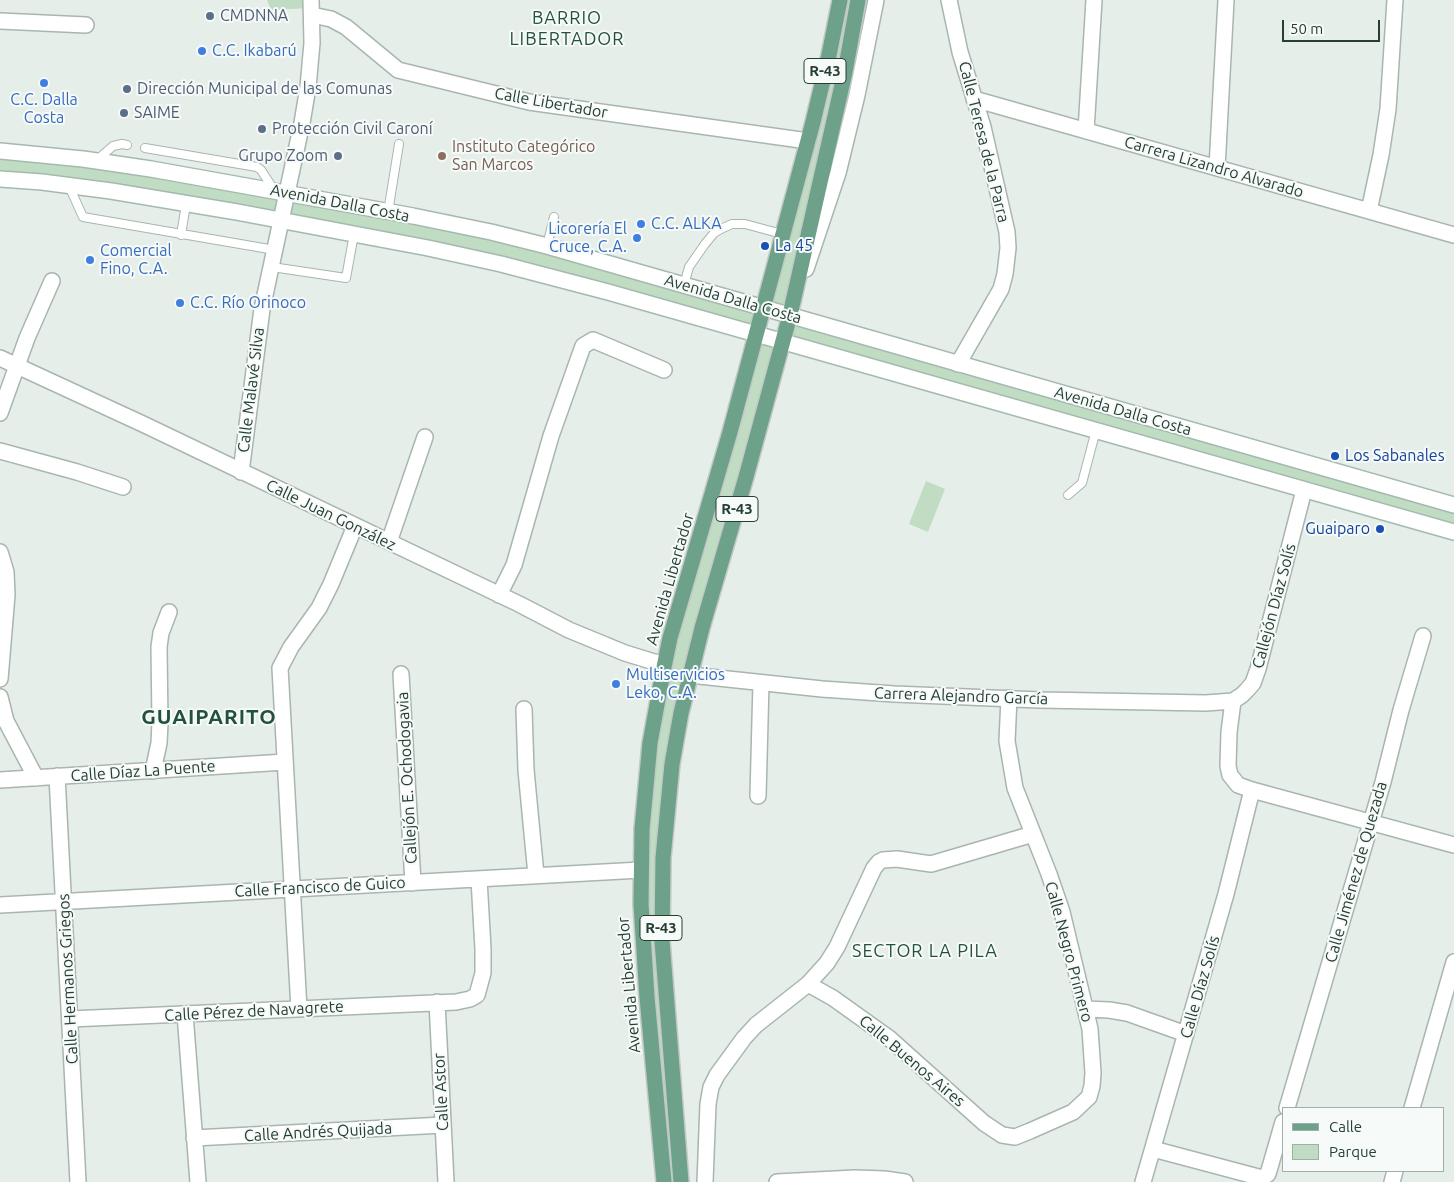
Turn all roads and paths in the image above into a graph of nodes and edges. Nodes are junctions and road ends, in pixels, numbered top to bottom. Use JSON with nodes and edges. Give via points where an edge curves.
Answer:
{"nodes":[{"id":1,"x":840,"y":0,"type":"edge"},
{"id":2,"x":858,"y":0,"type":"edge"},
{"id":3,"x":876,"y":0,"type":"edge"},
{"id":4,"x":949,"y":0,"type":"edge"},
{"id":5,"x":1094,"y":0,"type":"edge"},
{"id":6,"x":1226,"y":0,"type":"edge"},
{"id":7,"x":1395,"y":0,"type":"edge"},
{"id":8,"x":312,"y":7,"type":"edge"},
{"id":9,"x":0,"y":21,"type":"edge"},
{"id":10,"x":86,"y":25,"type":"dead end"},
{"id":11,"x":974,"y":99,"type":"junction"},
{"id":12,"x":1086,"y":131,"type":"junction"},
{"id":13,"x":808,"y":142,"type":"junction"},
{"id":14,"x":398,"y":144,"type":"dead end"},
{"id":15,"x":127,"y":145,"type":"dead end"},
{"id":16,"x":145,"y":148,"type":"dead end"},
{"id":17,"x":0,"y":151,"type":"edge"},
{"id":18,"x":96,"y":161,"type":"junction"},
{"id":19,"x":1217,"y":168,"type":"junction"},
{"id":20,"x":0,"y":179,"type":"edge"},
{"id":21,"x":69,"y":186,"type":"junction"},
{"id":22,"x":280,"y":192,"type":"junction"},
{"id":23,"x":186,"y":204,"type":"junction"},
{"id":24,"x":1369,"y":211,"type":"junction"},
{"id":25,"x":388,"y":212,"type":"junction"},
{"id":26,"x":554,"y":217,"type":"dead end"},
{"id":27,"x":282,"y":220,"type":"junction"},
{"id":28,"x":354,"y":234,"type":"junction"},
{"id":29,"x":782,"y":234,"type":"junction"},
{"id":30,"x":182,"y":235,"type":"junction"},
{"id":31,"x":1454,"y":235,"type":"edge"},
{"id":32,"x":547,"y":246,"type":"junction"},
{"id":33,"x":275,"y":250,"type":"junction"},
{"id":34,"x":272,"y":267,"type":"junction"},
{"id":35,"x":52,"y":281,"type":"dead end"},
{"id":36,"x":684,"y":285,"type":"junction"},
{"id":37,"x":763,"y":308,"type":"junction"},
{"id":38,"x":790,"y":315,"type":"junction"},
{"id":39,"x":756,"y":334,"type":"junction"},
{"id":40,"x":782,"y":342,"type":"junction"},
{"id":41,"x":0,"y":358,"type":"edge"},
{"id":42,"x":958,"y":364,"type":"junction"},
{"id":43,"x":16,"y":366,"type":"junction"},
{"id":44,"x":664,"y":370,"type":"dead end"},
{"id":45,"x":0,"y":413,"type":"edge"},
{"id":46,"x":1096,"y":430,"type":"junction"},
{"id":47,"x":425,"y":437,"type":"dead end"},
{"id":48,"x":0,"y":450,"type":"edge"},
{"id":49,"x":241,"y":472,"type":"junction"},
{"id":50,"x":123,"y":488,"type":"dead end"},
{"id":51,"x":1304,"y":490,"type":"junction"},
{"id":52,"x":1068,"y":494,"type":"dead end"},
{"id":53,"x":1454,"y":505,"type":"edge"},
{"id":54,"x":355,"y":526,"type":"junction"},
{"id":55,"x":1454,"y":532,"type":"edge"},
{"id":56,"x":389,"y":542,"type":"junction"},
{"id":57,"x":0,"y":552,"type":"edge"},
{"id":58,"x":499,"y":595,"type":"junction"},
{"id":59,"x":169,"y":612,"type":"dead end"},
{"id":60,"x":1423,"y":636,"type":"dead end"},
{"id":61,"x":664,"y":665,"type":"junction"},
{"id":62,"x":401,"y":674,"type":"dead end"},
{"id":63,"x":690,"y":675,"type":"junction"},
{"id":64,"x":0,"y":679,"type":"edge"},
{"id":65,"x":761,"y":683,"type":"junction"},
{"id":66,"x":0,"y":697,"type":"edge"},
{"id":67,"x":1009,"y":698,"type":"junction"},
{"id":68,"x":1233,"y":701,"type":"junction"},
{"id":69,"x":524,"y":710,"type":"dead end"},
{"id":70,"x":285,"y":762,"type":"junction"},
{"id":71,"x":154,"y":771,"type":"junction"},
{"id":72,"x":57,"y":776,"type":"junction"},
{"id":73,"x":36,"y":778,"type":"junction"},
{"id":74,"x":0,"y":780,"type":"edge"},
{"id":75,"x":1252,"y":790,"type":"junction"},
{"id":76,"x":758,"y":796,"type":"dead end"},
{"id":77,"x":1370,"y":822,"type":"junction"},
{"id":78,"x":1033,"y":834,"type":"junction"},
{"id":79,"x":1454,"y":845,"type":"edge"},
{"id":80,"x":640,"y":870,"type":"junction"},
{"id":81,"x":536,"y":876,"type":"junction"},
{"id":82,"x":479,"y":879,"type":"junction"},
{"id":83,"x":413,"y":882,"type":"junction"},
{"id":84,"x":292,"y":889,"type":"junction"},
{"id":85,"x":64,"y":901,"type":"junction"},
{"id":86,"x":0,"y":905,"type":"edge"},
{"id":87,"x":1454,"y":962,"type":"edge"},
{"id":88,"x":808,"y":984,"type":"junction"},
{"id":89,"x":437,"y":1002,"type":"junction"},
{"id":90,"x":299,"y":1008,"type":"junction"},
{"id":91,"x":1085,"y":1009,"type":"junction"},
{"id":92,"x":185,"y":1014,"type":"junction"},
{"id":93,"x":70,"y":1019,"type":"junction"},
{"id":94,"x":1186,"y":1034,"type":"junction"},
{"id":95,"x":1287,"y":1107,"type":"edge"},
{"id":96,"x":1412,"y":1107,"type":"edge"},
{"id":97,"x":443,"y":1125,"type":"junction"},
{"id":98,"x":1282,"y":1125,"type":"edge"},
{"id":99,"x":1015,"y":1137,"type":"joint"},
{"id":100,"x":194,"y":1138,"type":"junction"},
{"id":101,"x":1153,"y":1149,"type":"junction"},
{"id":102,"x":78,"y":1182,"type":"edge"},
{"id":103,"x":198,"y":1182,"type":"edge"},
{"id":104,"x":446,"y":1182,"type":"edge"},
{"id":105,"x":664,"y":1182,"type":"edge"},
{"id":106,"x":681,"y":1182,"type":"edge"},
{"id":107,"x":705,"y":1182,"type":"edge"},
{"id":108,"x":777,"y":1182,"type":"edge"},
{"id":109,"x":905,"y":1182,"type":"edge"},
{"id":110,"x":1143,"y":1182,"type":"edge"}],
"edges":[{"from":1,"to":13,"type":"main road","name":"Avenida Libertador","number":"R-43"},
{"from":2,"to":38,"type":"main road","number":"R-43"},
{"from":3,"to":38,"type":"street","number":"R-43","via":[[838,173]]},
{"from":4,"to":11,"type":"street","name":"Calle Teresa de la Parra"},
{"from":5,"to":12,"type":"street"},
{"from":6,"to":19,"type":"street"},
{"from":7,"to":24,"type":"street","via":[[1388,108]]},
{"from":8,"to":13,"type":"street","name":"Calle Libertador","via":[[346,27],[398,70],[529,102]]},
{"from":8,"to":22,"type":"street","name":"Calle Malavé Silva","via":[[308,87]]},
{"from":9,"to":10,"type":"street"},
{"from":11,"to":12,"type":"street","name":"Carrera Lizandro Alvarado"},
{"from":11,"to":42,"type":"street","name":"Calle Teresa de la Parra","via":[[1007,232],[1007,262],[1001,289]]},
{"from":12,"to":19,"type":"street","name":"Carrera Lizandro Alvarado"},
{"from":13,"to":29,"type":"main road","name":"Avenida Libertador","number":"R-43"},
{"from":14,"to":25,"type":"lane"},
{"from":15,"to":18,"type":"lane","via":[[113,146]]},
{"from":16,"to":22,"type":"lane","via":[[258,167]]},
{"from":17,"to":18,"type":"street","name":"Avenida Dalla Costa"},
{"from":18,"to":22,"type":"street","name":"Avenida Dalla Costa"},
{"from":19,"to":24,"type":"street","name":"Carrera Lizandro Alvarado"},
{"from":20,"to":21,"type":"street","name":"Avenida Dalla Costa"},
{"from":21,"to":23,"type":"street","name":"Avenida Dalla Costa"},
{"from":21,"to":30,"type":"lane","via":[[82,217]]},
{"from":22,"to":25,"type":"street","name":"Avenida Dalla Costa"},
{"from":22,"to":27,"type":"street","name":"Calle Malavé Silva"},
{"from":23,"to":27,"type":"street","name":"Avenida Dalla Costa"},
{"from":23,"to":30,"type":"lane"},
{"from":24,"to":31,"type":"street","name":"Carrera Lizandro Alvarado"},
{"from":25,"to":32,"type":"street","name":"Avenida Dalla Costa"},
{"from":26,"to":32,"type":"lane"},
{"from":27,"to":28,"type":"street","name":"Avenida Dalla Costa"},
{"from":27,"to":33,"type":"street","name":"Calle Malavé Silva"},
{"from":28,"to":34,"type":"lane","via":[[346,278]]},
{"from":28,"to":39,"type":"street","name":"Avenida Dalla Costa","via":[[541,274]]},
{"from":29,"to":36,"type":"lane","via":[[745,224],[723,228],[705,244],[689,267]]},
{"from":29,"to":37,"type":"main road","name":"Avenida Libertador","number":"R-43"},
{"from":30,"to":33,"type":"lane"},
{"from":32,"to":36,"type":"street","name":"Avenida Dalla Costa"},
{"from":33,"to":34,"type":"street","name":"Calle Malavé Silva"},
{"from":34,"to":49,"type":"street","name":"Calle Malavé Silva","via":[[262,309]]},
{"from":35,"to":43,"type":"street"},
{"from":36,"to":37,"type":"street","name":"Avenida Dalla Costa"},
{"from":37,"to":38,"type":"street","name":"Avenida Dalla Costa"},
{"from":37,"to":39,"type":"main road","name":"Avenida Libertador","number":"R-43"},
{"from":38,"to":40,"type":"main road","number":"R-43"},
{"from":38,"to":42,"type":"street","name":"Avenida Dalla Costa"},
{"from":39,"to":40,"type":"street","name":"Avenida Dalla Costa"},
{"from":39,"to":61,"type":"main road","name":"Avenida Libertador","number":"R-43"},
{"from":40,"to":46,"type":"street","name":"Avenida Dalla Costa"},
{"from":40,"to":63,"type":"main road","number":"R-43"},
{"from":41,"to":43,"type":"street","name":"Calle Juan González"},
{"from":42,"to":53,"type":"street","name":"Avenida Dalla Costa"},
{"from":43,"to":45,"type":"street"},
{"from":43,"to":49,"type":"street","name":"Calle Juan González"},
{"from":44,"to":58,"type":"street","via":[[593,340],[583,346],[551,436],[514,565]]},
{"from":46,"to":51,"type":"street","name":"Avenida Dalla Costa"},
{"from":46,"to":52,"type":"lane","via":[[1082,483]]},
{"from":47,"to":56,"type":"street"},
{"from":48,"to":50,"type":"street"},
{"from":49,"to":54,"type":"street","name":"Calle Juan González"},
{"from":51,"to":55,"type":"street","name":"Avenida Dalla Costa"},
{"from":51,"to":68,"type":"street","name":"Callejón Díaz Solís","via":[[1258,669],[1247,690]]},
{"from":54,"to":56,"type":"street","name":"Calle Juan González"},
{"from":54,"to":70,"type":"street","via":[[319,608],[280,668]]},
{"from":56,"to":58,"type":"street","name":"Calle Juan González"},
{"from":57,"to":64,"type":"street","via":[[6,572],[7,595]]},
{"from":58,"to":61,"type":"street","name":"Calle Juan González","via":[[594,642]]},
{"from":59,"to":71,"type":"street","via":[[159,648],[160,723]]},
{"from":60,"to":77,"type":"street","name":"Calle Jiménez de Quezada"},
{"from":61,"to":80,"type":"main road","name":"Avenida Libertador","number":"R-43","via":[[644,789]]},
{"from":62,"to":83,"type":"street","name":"Callejón E. Ochodogavia"},
{"from":63,"to":65,"type":"street","name":"Carrera Alejandro García"},
{"from":63,"to":106,"type":"main road","number":"R-43","via":[[672,764],[661,897]]},
{"from":65,"to":67,"type":"street","name":"Carrera Alejandro García","via":[[894,694]]},
{"from":65,"to":76,"type":"street"},
{"from":66,"to":73,"type":"street","via":[[6,721]]},
{"from":67,"to":68,"type":"street","name":"Carrera Alejandro García"},
{"from":67,"to":78,"type":"street","name":"Calle Negro Primero","via":[[1007,741],[1011,768],[1019,802]]},
{"from":68,"to":75,"type":"street","via":[[1227,751],[1230,775],[1238,785]]},
{"from":69,"to":81,"type":"street","via":[[526,778]]},
{"from":70,"to":71,"type":"street","name":"Calle Díaz La Puente"},
{"from":70,"to":84,"type":"street"},
{"from":71,"to":72,"type":"street","name":"Calle Díaz La Puente"},
{"from":72,"to":73,"type":"street","name":"Calle Díaz La Puente"},
{"from":72,"to":85,"type":"street","name":"Calle Hermanos Griegos"},
{"from":73,"to":74,"type":"street","name":"Calle Díaz La Puente"},
{"from":75,"to":77,"type":"street"},
{"from":75,"to":94,"type":"street","name":"Calle Díaz Solís"},
{"from":77,"to":79,"type":"street"},
{"from":77,"to":95,"type":"street","name":"Calle Jiménez de Quezada"},
{"from":78,"to":88,"type":"street","via":[[931,864],[897,859],[879,862],[837,947]]},
{"from":78,"to":91,"type":"street","name":"Calle Negro Primero","via":[[1062,912]]},
{"from":80,"to":81,"type":"street","name":"Calle Francisco de Guico"},
{"from":80,"to":105,"type":"main road","name":"Avenida Libertador","number":"R-43","via":[[643,948]]},
{"from":81,"to":82,"type":"street","name":"Calle Francisco de Guico"},
{"from":82,"to":83,"type":"street","name":"Calle Francisco de Guico"},
{"from":82,"to":89,"type":"street","name":"Calle Pérez de Navagrete","via":[[483,973],[477,995],[456,1002]]},
{"from":83,"to":84,"type":"street","name":"Calle Francisco de Guico"},
{"from":84,"to":85,"type":"street","name":"Calle Francisco de Guico"},
{"from":84,"to":90,"type":"street"},
{"from":85,"to":86,"type":"street","name":"Calle Francisco de Guico"},
{"from":85,"to":93,"type":"street","name":"Calle Hermanos Griegos"},
{"from":87,"to":96,"type":"street"},
{"from":88,"to":99,"type":"street","name":"Calle Buenos Aires","via":[[889,1038],[994,1131]]},
{"from":88,"to":107,"type":"street","via":[[756,1025],[717,1075],[708,1104]]},
{"from":89,"to":90,"type":"street","name":"Calle Pérez de Navagrete"},
{"from":89,"to":97,"type":"street","name":"Calle Astor"},
{"from":90,"to":92,"type":"street","name":"Calle Pérez de Navagrete"},
{"from":91,"to":94,"type":"street","via":[[1127,1013]]},
{"from":91,"to":99,"type":"street","name":"Calle Negro Primero","via":[[1092,1055],[1089,1097],[1073,1112]]},
{"from":92,"to":93,"type":"street","name":"Calle Pérez de Navagrete"},
{"from":92,"to":100,"type":"street"},
{"from":93,"to":102,"type":"street","name":"Calle Hermanos Griegos"},
{"from":94,"to":101,"type":"street","name":"Calle Díaz Solís"},
{"from":97,"to":100,"type":"street","name":"Calle Andrés Quijada"},
{"from":97,"to":104,"type":"street","name":"Calle Astor"},
{"from":98,"to":101,"type":"street","via":[[1268,1174],[1260,1178]]},
{"from":100,"to":103,"type":"street"},
{"from":101,"to":110,"type":"street","name":"Calle Díaz Solís"},
{"from":108,"to":109,"type":"street","via":[[855,1178]]}]}
